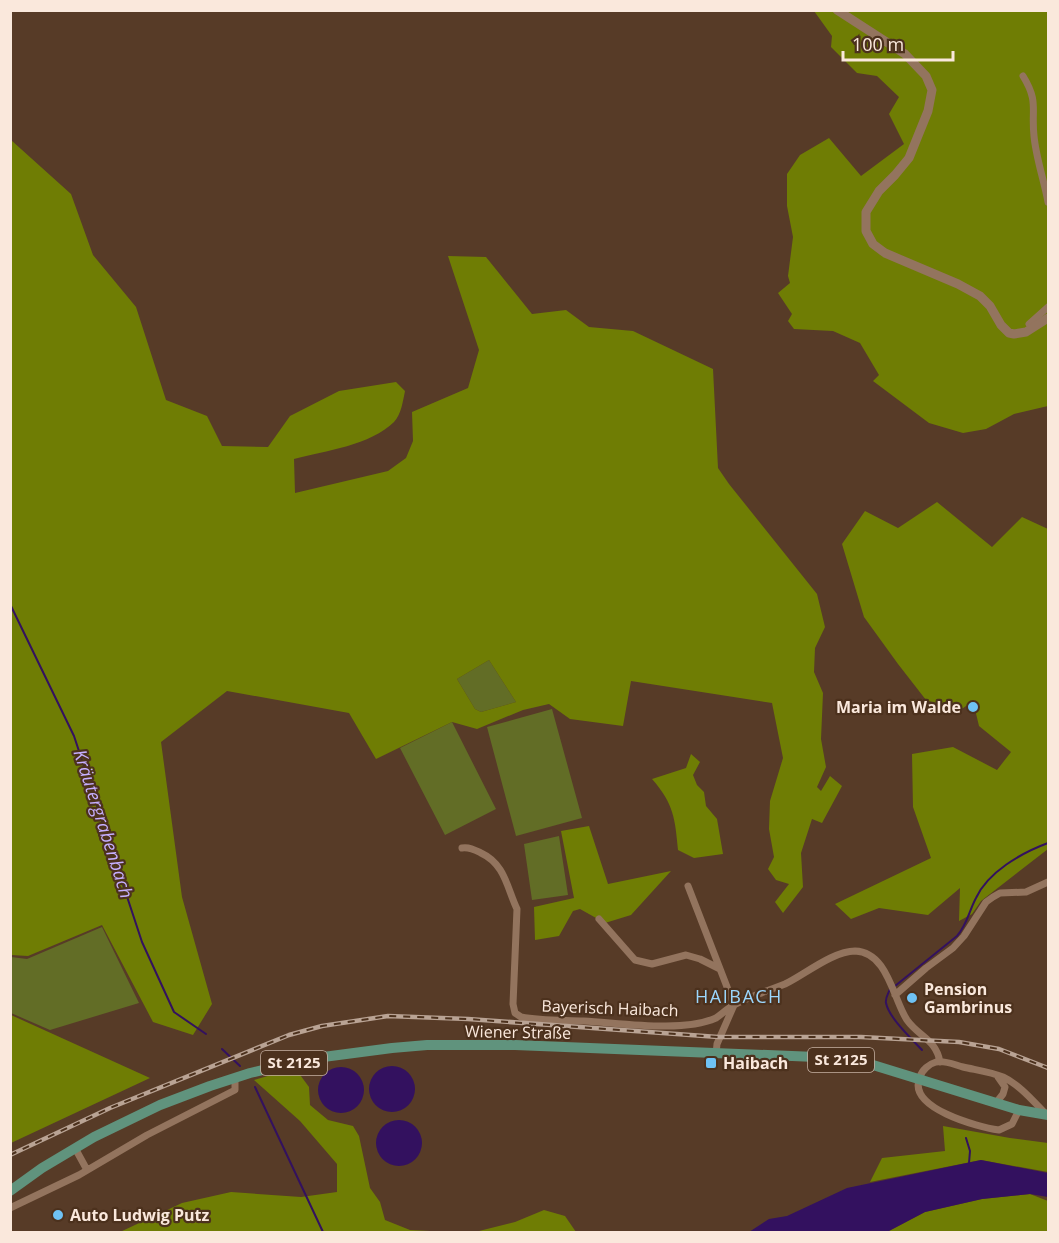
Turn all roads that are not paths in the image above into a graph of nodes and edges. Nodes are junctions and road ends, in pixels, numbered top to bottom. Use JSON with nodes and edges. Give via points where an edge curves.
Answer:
{"nodes":[{"id":1,"x":837,"y":10,"type":"edge"},
{"id":2,"x":1023,"y":76,"type":"dead end"},
{"id":3,"x":1048,"y":202,"type":"edge"},
{"id":4,"x":1048,"y":307,"type":"edge"},
{"id":5,"x":1048,"y":318,"type":"edge"},
{"id":6,"x":1032,"y":328,"type":"junction"},
{"id":7,"x":462,"y":848,"type":"dead end"},
{"id":8,"x":1048,"y":882,"type":"edge"},
{"id":9,"x":688,"y":886,"type":"dead end"},
{"id":10,"x":600,"y":918,"type":"dead end"},
{"id":11,"x":718,"y":968,"type":"junction"},
{"id":12,"x":894,"y":993,"type":"junction"},
{"id":13,"x":734,"y":1005,"type":"junction"},
{"id":14,"x":716,"y":1054,"type":"junction"},
{"id":15,"x":940,"y":1062,"type":"junction"},
{"id":16,"x":997,"y":1075,"type":"junction"},
{"id":17,"x":235,"y":1078,"type":"junction"},
{"id":18,"x":996,"y":1103,"type":"junction"},
{"id":19,"x":1019,"y":1110,"type":"junction"},
{"id":20,"x":1048,"y":1115,"type":"edge"},
{"id":21,"x":75,"y":1148,"type":"junction"},
{"id":22,"x":87,"y":1170,"type":"junction"},
{"id":23,"x":12,"y":1190,"type":"edge"},
{"id":24,"x":22,"y":1202,"type":"junction"},
{"id":25,"x":10,"y":1208,"type":"edge"}],
"edges":[{"from":1,"to":6,"type":"main road","via":[[905,54],[926,76],[932,90],[909,158],[879,190],[866,212],[866,231],[873,244],[973,292],[990,306],[1009,333],[1020,334]]},
{"from":2,"to":3,"type":"street","via":[[1035,105],[1034,135]]},
{"from":4,"to":6,"type":"street","via":[[1029,324]]},
{"from":5,"to":6,"type":"main road"},
{"from":7,"to":13,"type":"street","name":"Bayerisch Haibach","via":[[469,847],[499,866],[517,909],[513,1004],[518,1016],[683,1025],[717,1017]]},
{"from":8,"to":12,"type":"street","via":[[1026,892],[993,897],[953,948]]},
{"from":9,"to":11,"type":"street"},
{"from":10,"to":11,"type":"street","via":[[635,960],[652,963],[686,955]]},
{"from":11,"to":13,"type":"street"},
{"from":12,"to":13,"type":"street","name":"Bayerisch Haibach","via":[[885,971],[872,958],[855,951]]},
{"from":12,"to":15,"type":"street","name":"Bayerisch Haibach","via":[[906,1019],[934,1044]]},
{"from":13,"to":14,"type":"street"},
{"from":14,"to":17,"type":"main road","name":"Wiener Straße","number":"St 2125","via":[[427,1045],[311,1059]]},
{"from":14,"to":18,"type":"main road","name":"Wiener Straße","number":"St 2125","via":[[834,1059],[873,1065]]},
{"from":15,"to":16,"type":"street"},
{"from":15,"to":19,"type":"street","via":[[926,1068],[918,1083],[924,1098],[935,1108],[953,1118],[999,1130],[1012,1124]]},
{"from":16,"to":18,"type":"street","via":[[1005,1087]]},
{"from":16,"to":20,"type":"street","via":[[1019,1088]]},
{"from":17,"to":21,"type":"main road","name":"Wiener Straße","number":"St 2125","via":[[160,1105]]},
{"from":17,"to":22,"type":"street","via":[[235,1090]]},
{"from":18,"to":19,"type":"main road","name":"Wiener Straße","number":"St 2125"},
{"from":19,"to":20,"type":"main road","name":"Wiener Straße","number":"St 2125"},
{"from":21,"to":22,"type":"street"},
{"from":21,"to":23,"type":"main road","name":"Wiener Straße","number":"St 2125"},
{"from":22,"to":24,"type":"street"},
{"from":23,"to":24,"type":"street"},
{"from":24,"to":25,"type":"street"}]}
